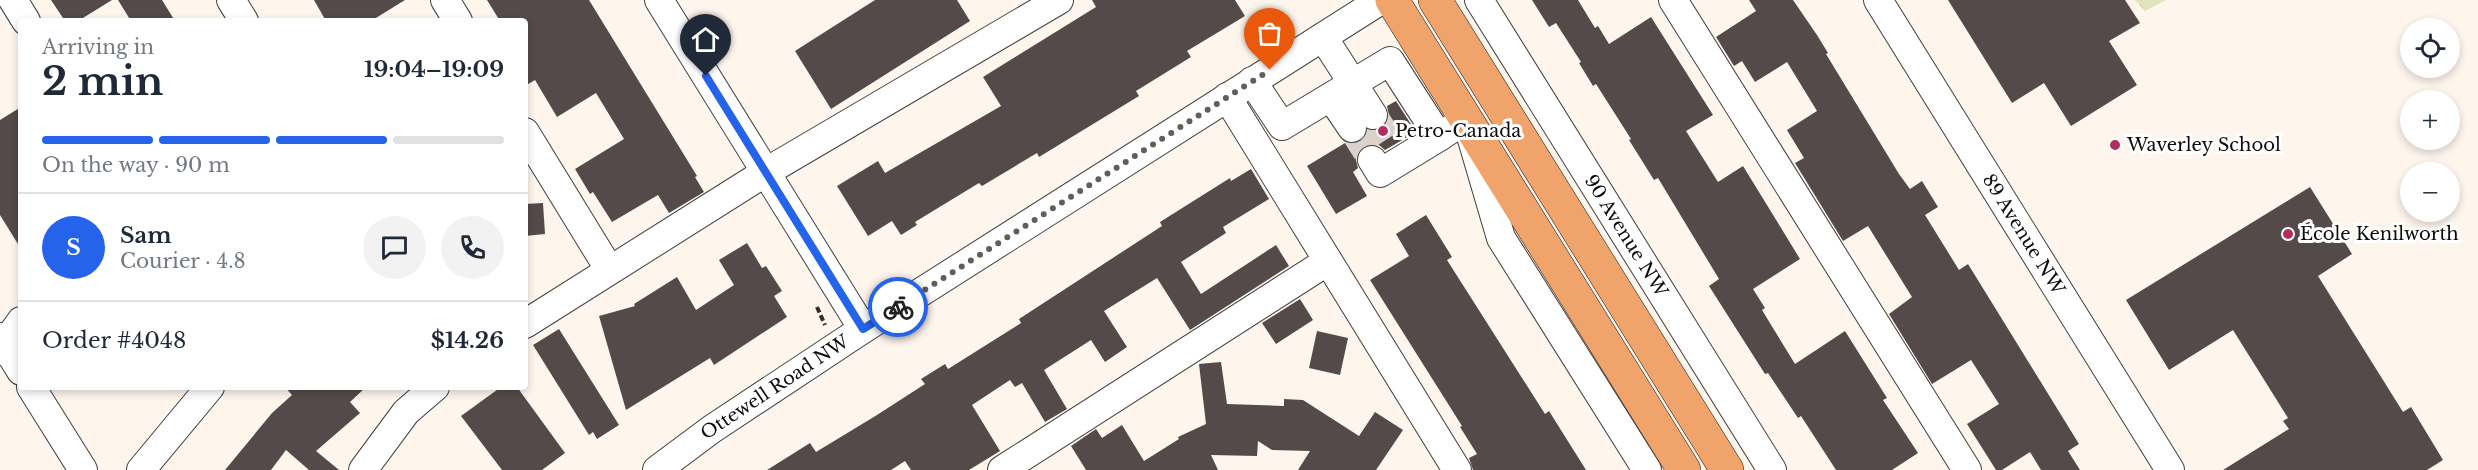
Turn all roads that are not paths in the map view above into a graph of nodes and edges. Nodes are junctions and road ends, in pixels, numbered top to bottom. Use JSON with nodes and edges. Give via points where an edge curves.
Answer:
{"nodes":[{"id":1,"x":13,"y":0,"type":"edge"},
{"id":2,"x":231,"y":0,"type":"edge"},
{"id":3,"x":445,"y":0,"type":"edge"},
{"id":4,"x":659,"y":0,"type":"edge"},
{"id":5,"x":1059,"y":0,"type":"edge"},
{"id":6,"x":1381,"y":0,"type":"edge"},
{"id":7,"x":1392,"y":0,"type":"edge"},
{"id":8,"x":1435,"y":0,"type":"edge"},
{"id":9,"x":1479,"y":0,"type":"edge"},
{"id":10,"x":1674,"y":0,"type":"edge"},
{"id":11,"x":1878,"y":0,"type":"edge"},
{"id":12,"x":24,"y":18,"type":"edge"},
{"id":13,"x":242,"y":18,"type":"edge"},
{"id":14,"x":456,"y":18,"type":"edge"},
{"id":15,"x":1323,"y":37,"type":"junction"},
{"id":16,"x":1418,"y":41,"type":"junction"},
{"id":17,"x":1390,"y":61,"type":"junction"},
{"id":18,"x":1252,"y":81,"type":"junction"},
{"id":19,"x":1343,"y":90,"type":"junction"},
{"id":20,"x":1227,"y":97,"type":"junction"},
{"id":21,"x":1466,"y":119,"type":"junction"},
{"id":22,"x":1363,"y":121,"type":"tunnel mouth"},
{"id":23,"x":528,"y":137,"type":"edge"},
{"id":24,"x":1439,"y":137,"type":"junction"},
{"id":25,"x":1389,"y":155,"type":"dead end"},
{"id":26,"x":766,"y":172,"type":"junction"},
{"id":27,"x":1328,"y":261,"type":"junction"},
{"id":28,"x":609,"y":269,"type":"junction"},
{"id":29,"x":528,"y":322,"type":"edge"},
{"id":30,"x":18,"y":324,"type":"edge"},
{"id":31,"x":863,"y":329,"type":"junction"},
{"id":32,"x":1,"y":344,"type":"edge"},
{"id":33,"x":18,"y":367,"type":"edge"},
{"id":34,"x":33,"y":390,"type":"edge"},
{"id":35,"x":208,"y":390,"type":"edge"},
{"id":36,"x":432,"y":390,"type":"edge"},
{"id":37,"x":1037,"y":461,"type":"edge"},
{"id":38,"x":83,"y":470,"type":"edge"},
{"id":39,"x":141,"y":470,"type":"edge"},
{"id":40,"x":363,"y":470,"type":"edge"},
{"id":41,"x":657,"y":470,"type":"edge"},
{"id":42,"x":1002,"y":470,"type":"edge"},
{"id":43,"x":1456,"y":470,"type":"edge"},
{"id":44,"x":1647,"y":470,"type":"edge"},
{"id":45,"x":1684,"y":470,"type":"edge"},
{"id":46,"x":1727,"y":470,"type":"edge"},
{"id":47,"x":1772,"y":470,"type":"edge"},
{"id":48,"x":1967,"y":470,"type":"edge"},
{"id":49,"x":2170,"y":470,"type":"edge"}],
"edges":[{"from":1,"to":12,"type":"street"},
{"from":2,"to":13,"type":"street"},
{"from":3,"to":14,"type":"street"},
{"from":4,"to":26,"type":"street"},
{"from":5,"to":26,"type":"street"},
{"from":6,"to":15,"type":"street","name":"Ottewell Road NW"},
{"from":7,"to":16,"type":"main road"},
{"from":8,"to":46,"type":"main road"},
{"from":9,"to":47,"type":"street","name":"90 Avenue NW"},
{"from":10,"to":48,"type":"street"},
{"from":11,"to":49,"type":"street","name":"89 Avenue NW"},
{"from":15,"to":18,"type":"street","name":"Ottewell Road NW"},
{"from":15,"to":19,"type":"street"},
{"from":16,"to":17,"type":"street"},
{"from":16,"to":21,"type":"main road"},
{"from":17,"to":19,"type":"street"},
{"from":17,"to":24,"type":"street"},
{"from":18,"to":19,"type":"street","via":[[1282,126]]},
{"from":18,"to":20,"type":"street","name":"Ottewell Road NW"},
{"from":19,"to":22,"type":"street"},
{"from":20,"to":27,"type":"street"},
{"from":20,"to":31,"type":"street","name":"Ottewell Road NW"},
{"from":21,"to":24,"type":"street"},
{"from":21,"to":44,"type":"street","via":[[1501,238]]},
{"from":21,"to":45,"type":"main road"},
{"from":23,"to":28,"type":"street"},
{"from":24,"to":25,"type":"street"},
{"from":26,"to":28,"type":"street"},
{"from":26,"to":31,"type":"street"},
{"from":27,"to":37,"type":"street"},
{"from":27,"to":43,"type":"street"},
{"from":28,"to":29,"type":"street"},
{"from":30,"to":32,"type":"street"},
{"from":31,"to":41,"type":"street","name":"Ottewell Road NW"},
{"from":32,"to":33,"type":"street"},
{"from":34,"to":38,"type":"street"},
{"from":35,"to":39,"type":"street"},
{"from":36,"to":40,"type":"street","via":[[406,412]]},
{"from":37,"to":42,"type":"street"}]}
